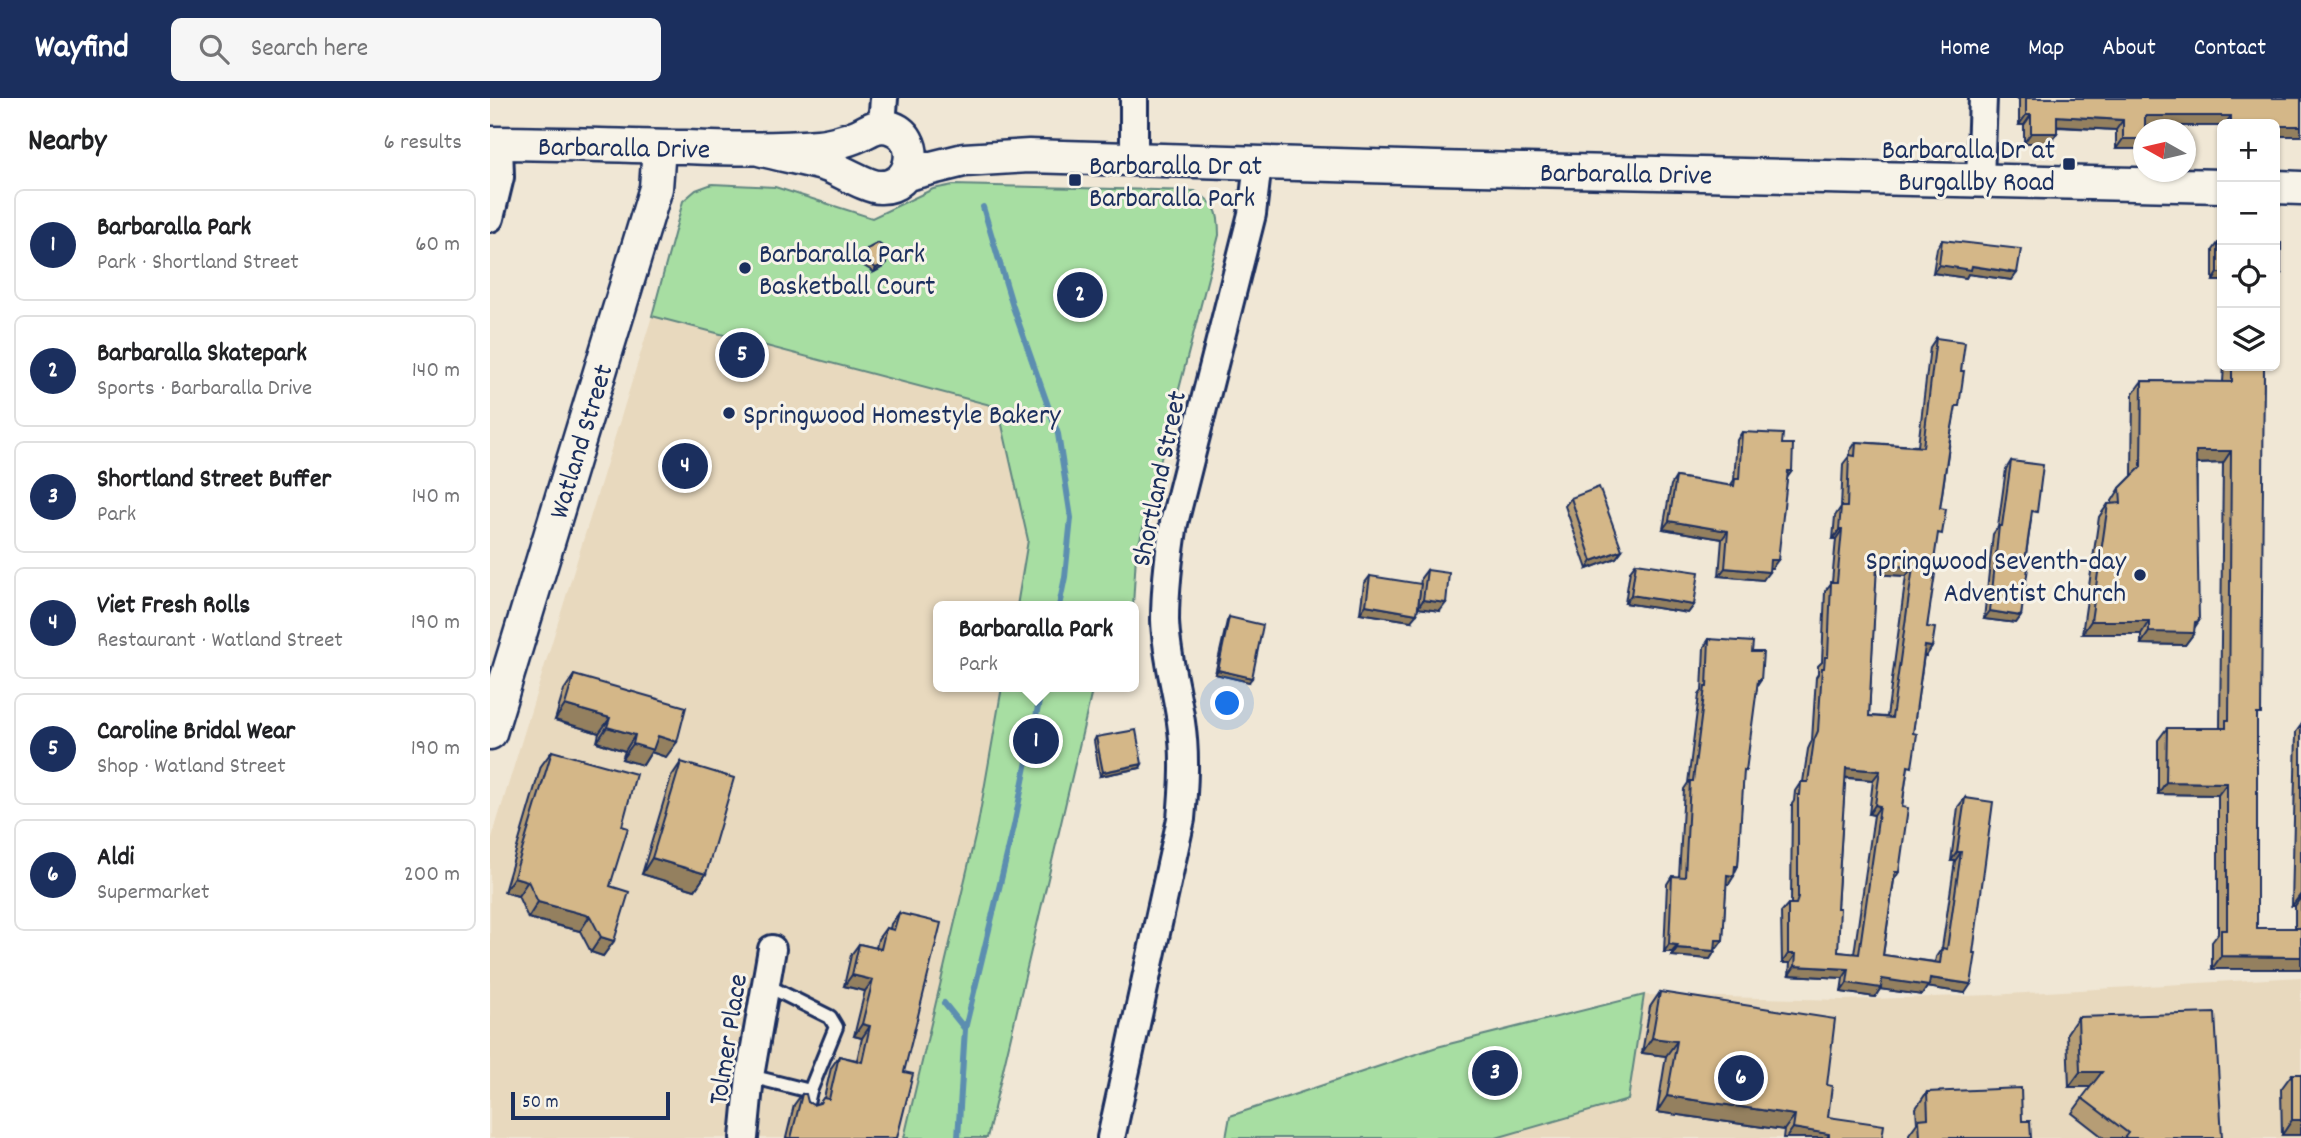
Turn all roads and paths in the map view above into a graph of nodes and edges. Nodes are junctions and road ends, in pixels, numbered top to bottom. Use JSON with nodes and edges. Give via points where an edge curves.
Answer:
{"nodes":[{"id":1,"x":1134,"y":98,"type":"edge"},
{"id":2,"x":1983,"y":98,"type":"edge"},
{"id":3,"x":875,"y":120,"type":"edge"},
{"id":4,"x":494,"y":143,"type":"edge"},
{"id":5,"x":659,"y":147,"type":"junction"},
{"id":6,"x":759,"y":149,"type":"junction"},
{"id":7,"x":908,"y":158,"type":"junction"},
{"id":8,"x":1134,"y":159,"type":"junction"},
{"id":9,"x":1258,"y":163,"type":"junction"},
{"id":10,"x":860,"y":179,"type":"junction"},
{"id":11,"x":1980,"y":179,"type":"junction"},
{"id":12,"x":2217,"y":186,"type":"edge"},
{"id":13,"x":2280,"y":187,"type":"edge"},
{"id":14,"x":2301,"y":188,"type":"edge"},
{"id":15,"x":490,"y":218,"type":"edge"},
{"id":16,"x":490,"y":733,"type":"edge"},
{"id":17,"x":772,"y":949,"type":"dead end"},
{"id":18,"x":766,"y":985,"type":"junction"},
{"id":19,"x":750,"y":1076,"type":"junction"},
{"id":20,"x":810,"y":1091,"type":"junction"},
{"id":21,"x":806,"y":1108,"type":"edge"},
{"id":22,"x":744,"y":1138,"type":"edge"},
{"id":23,"x":1111,"y":1138,"type":"edge"}],
"edges":[{"from":1,"to":8,"type":"street"},
{"from":2,"to":11,"type":"street"},
{"from":3,"to":6,"type":"street","name":"Barbaralla Drive","via":[[822,146]]},
{"from":3,"to":7,"type":"street","via":[[898,131]]},
{"from":3,"to":10,"type":"street","via":[[853,143],[851,162]]},
{"from":4,"to":5,"type":"street","name":"Barbaralla Drive"},
{"from":4,"to":15,"type":"street","via":[[500,177]]},
{"from":5,"to":6,"type":"street","name":"Barbaralla Drive"},
{"from":5,"to":16,"type":"street","name":"Watland Street","via":[[656,188]]},
{"from":6,"to":10,"type":"street","name":"Barbaralla Drive"},
{"from":7,"to":8,"type":"street","name":"Barbaralla Drive"},
{"from":7,"to":10,"type":"street","name":"Barbaralla Drive","via":[[899,181],[890,186],[869,185]]},
{"from":8,"to":9,"type":"street","name":"Barbaralla Drive"},
{"from":9,"to":11,"type":"street","name":"Barbaralla Drive"},
{"from":9,"to":23,"type":"street","name":"Shortland Street","via":[[1252,214],[1174,523],[1167,568],[1165,620],[1185,768],[1181,819]]},
{"from":11,"to":12,"type":"street","name":"Barbaralla Drive"},
{"from":13,"to":14,"type":"street"},
{"from":17,"to":18,"type":"street","name":"Tolmer Place"},
{"from":18,"to":19,"type":"street","name":"Tolmer Place"},
{"from":18,"to":20,"type":"lane","via":[[830,1017],[836,1027]]},
{"from":19,"to":20,"type":"lane"},
{"from":19,"to":22,"type":"street","name":"Tolmer Place"},
{"from":20,"to":21,"type":"lane"}]}
